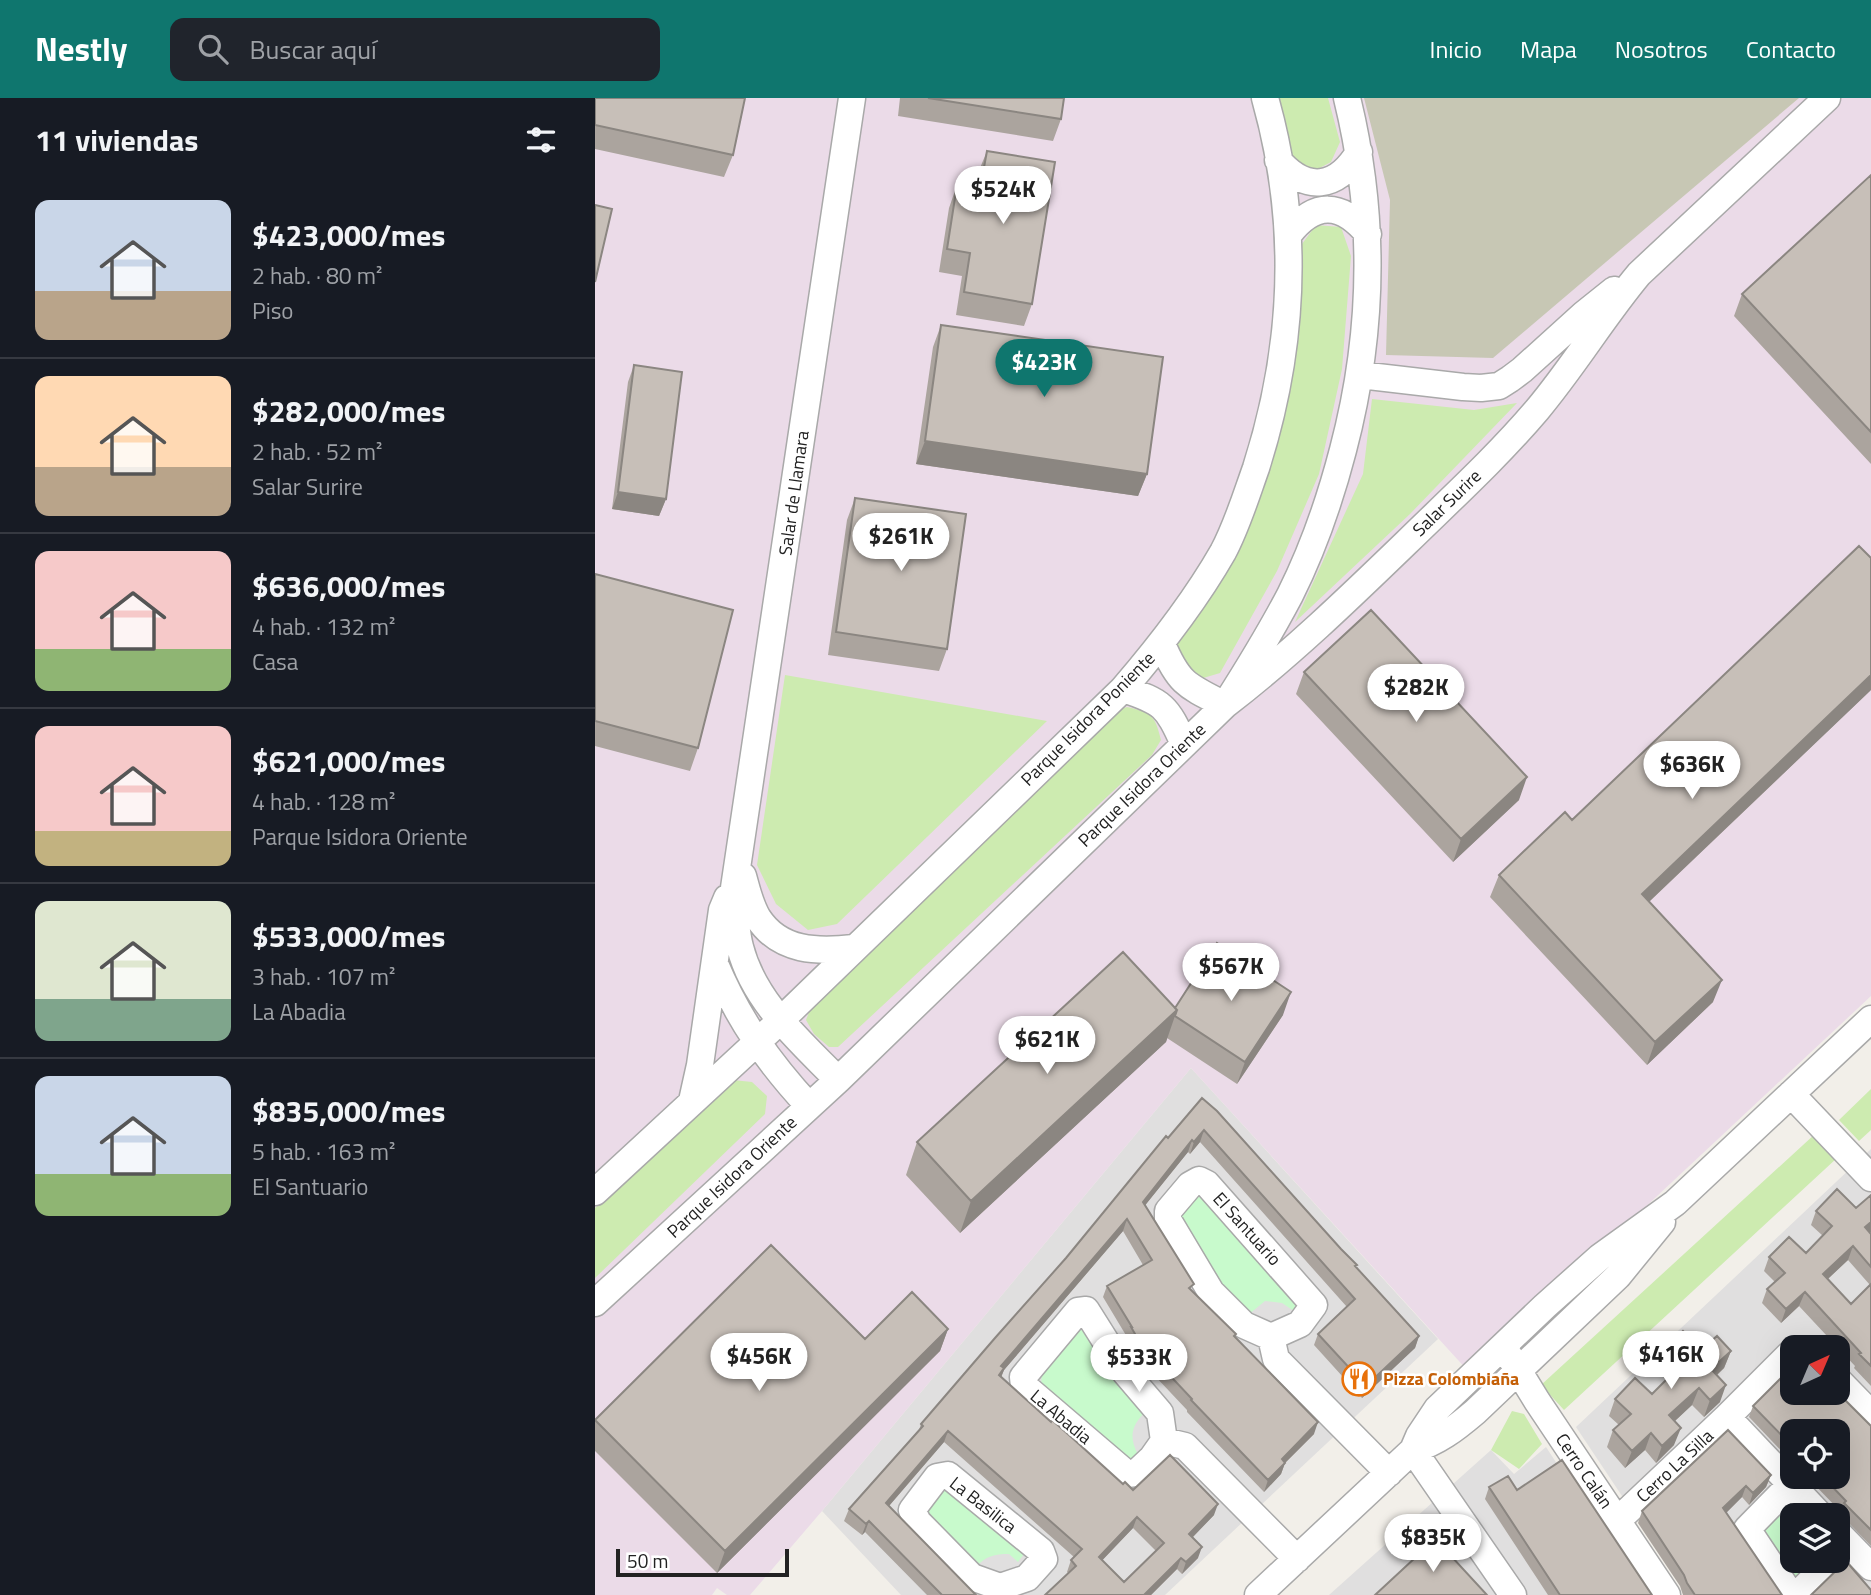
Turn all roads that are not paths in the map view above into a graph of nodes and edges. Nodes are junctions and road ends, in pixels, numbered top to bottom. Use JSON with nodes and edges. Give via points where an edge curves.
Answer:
{"nodes":[{"id":1,"x":852,"y":98,"type":"edge"},
{"id":2,"x":1265,"y":98,"type":"edge"},
{"id":3,"x":1347,"y":98,"type":"edge"},
{"id":4,"x":1827,"y":98,"type":"edge"},
{"id":5,"x":1359,"y":152,"type":"junction"},
{"id":6,"x":1278,"y":160,"type":"junction"},
{"id":7,"x":1289,"y":234,"type":"junction"},
{"id":8,"x":1368,"y":234,"type":"junction"},
{"id":9,"x":1639,"y":274,"type":"junction"},
{"id":10,"x":1360,"y":375,"type":"junction"},
{"id":11,"x":1162,"y":644,"type":"junction"},
{"id":12,"x":1123,"y":689,"type":"junction"},
{"id":13,"x":1225,"y":705,"type":"junction"},
{"id":14,"x":1184,"y":744,"type":"junction"},
{"id":15,"x":739,"y":862,"type":"junction"},
{"id":16,"x":734,"y":888,"type":"junction"},
{"id":17,"x":854,"y":948,"type":"junction"},
{"id":18,"x":715,"y":964,"type":"junction"},
{"id":19,"x":1871,"y":1019,"type":"edge"},
{"id":20,"x":781,"y":1020,"type":"junction"},
{"id":21,"x":757,"y":1043,"type":"junction"},
{"id":22,"x":838,"y":1080,"type":"junction"},
{"id":23,"x":1791,"y":1094,"type":"junction"},
{"id":24,"x":692,"y":1101,"type":"junction"},
{"id":25,"x":809,"y":1106,"type":"junction"},
{"id":26,"x":1871,"y":1178,"type":"edge"},
{"id":27,"x":595,"y":1192,"type":"edge"},
{"id":28,"x":1675,"y":1203,"type":"junction"},
{"id":29,"x":595,"y":1303,"type":"edge"},
{"id":30,"x":1271,"y":1337,"type":"junction"},
{"id":31,"x":1502,"y":1347,"type":"junction"},
{"id":32,"x":1780,"y":1365,"type":"edge"},
{"id":33,"x":1519,"y":1370,"type":"junction"},
{"id":34,"x":1850,"y":1392,"type":"edge"},
{"id":35,"x":1871,"y":1414,"type":"edge"},
{"id":36,"x":1727,"y":1417,"type":"junction"},
{"id":37,"x":1164,"y":1441,"type":"junction"},
{"id":38,"x":1413,"y":1450,"type":"junction"},
{"id":39,"x":1780,"y":1472,"type":"edge"},
{"id":40,"x":1389,"y":1473,"type":"junction"},
{"id":41,"x":1786,"y":1489,"type":"edge"},
{"id":42,"x":1796,"y":1489,"type":"edge"},
{"id":43,"x":1809,"y":1503,"type":"edge"},
{"id":44,"x":1617,"y":1521,"type":"junction"},
{"id":45,"x":1850,"y":1555,"type":"edge"},
{"id":46,"x":1297,"y":1559,"type":"junction"},
{"id":47,"x":1871,"y":1567,"type":"edge"},
{"id":48,"x":1817,"y":1573,"type":"edge"},
{"id":49,"x":1002,"y":1591,"type":"edge"},
{"id":50,"x":1258,"y":1595,"type":"edge"},
{"id":51,"x":1513,"y":1595,"type":"edge"},
{"id":52,"x":1667,"y":1595,"type":"edge"},
{"id":53,"x":1791,"y":1595,"type":"edge"},
{"id":54,"x":1797,"y":1595,"type":"edge"}],
"edges":[{"from":1,"to":15,"type":"street","name":"Salar de Llamara"},
{"from":2,"to":6,"type":"street","name":"Parque Isidora Poniente"},
{"from":3,"to":5,"type":"street","name":"Parque Isidora Oriente"},
{"from":4,"to":9,"type":"street","name":"Salar Surire"},
{"from":5,"to":6,"type":"street","via":[[1343,173],[1317,183],[1297,178]]},
{"from":5,"to":8,"type":"street","name":"Parque Isidora Oriente"},
{"from":6,"to":7,"type":"street","name":"Parque Isidora Poniente"},
{"from":7,"to":8,"type":"street","via":[[1308,216],[1331,209],[1352,217]]},
{"from":7,"to":11,"type":"street","name":"Parque Isidora Poniente","via":[[1285,340],[1264,443],[1224,550]]},
{"from":8,"to":10,"type":"street","name":"Parque Isidora Oriente","via":[[1368,302]]},
{"from":9,"to":10,"type":"street","name":"Salar Surire","via":[[1499,386],[1463,387]]},
{"from":9,"to":13,"type":"street","name":"Salar Surire","via":[[1557,385],[1502,448],[1309,635]]},
{"from":10,"to":13,"type":"street","name":"Parque Isidora Oriente","via":[[1335,483],[1307,557],[1291,594]]},
{"from":11,"to":12,"type":"street","name":"Parque Isidora Poniente"},
{"from":11,"to":13,"type":"street","via":[[1184,682]]},
{"from":12,"to":14,"type":"street","via":[[1163,706]]},
{"from":12,"to":17,"type":"street","name":"Parque Isidora Poniente"},
{"from":13,"to":14,"type":"street","name":"Parque Isidora Oriente"},
{"from":14,"to":22,"type":"street","name":"Parque Isidora Oriente"},
{"from":15,"to":16,"type":"street","name":"Salar de Llamara"},
{"from":15,"to":17,"type":"street","via":[[751,904],[771,933],[809,950]]},
{"from":16,"to":18,"type":"street","name":"Salar de Llamara","via":[[722,910]]},
{"from":16,"to":20,"type":"street","name":"Salar de Llamara","via":[[737,931],[746,965]]},
{"from":17,"to":20,"type":"street","name":"Parque Isidora Poniente"},
{"from":18,"to":21,"type":"street"},
{"from":18,"to":24,"type":"street","name":"Salar de Llamara"},
{"from":19,"to":23,"type":"street"},
{"from":20,"to":21,"type":"street","name":"Parque Isidora Poniente"},
{"from":20,"to":22,"type":"street","name":"Salar de Llamara"},
{"from":21,"to":24,"type":"street","name":"Parque Isidora Poniente"},
{"from":21,"to":25,"type":"street"},
{"from":22,"to":25,"type":"street","name":"Parque Isidora Oriente"},
{"from":23,"to":26,"type":"street"},
{"from":23,"to":28,"type":"street"},
{"from":24,"to":27,"type":"street","name":"Parque Isidora Poniente"},
{"from":25,"to":29,"type":"street","name":"Parque Isidora Oriente"},
{"from":28,"to":31,"type":"street","via":[[1600,1257]]},
{"from":28,"to":33,"type":"street","via":[[1618,1276]]},
{"from":30,"to":30,"type":"street","name":"El Santuario","via":[[1244,1325],[1211,1292],[1168,1220],[1168,1211],[1199,1180],[1314,1305],[1300,1324]]},
{"from":30,"to":40,"type":"street","via":[[1276,1359]]},
{"from":31,"to":33,"type":"street","name":"Cerro Calán"},
{"from":31,"to":38,"type":"street","via":[[1437,1409]]},
{"from":32,"to":36,"type":"street","name":"Cerro La Silla"},
{"from":33,"to":38,"type":"street","via":[[1451,1432]]},
{"from":33,"to":44,"type":"street","name":"Cerro Calán"},
{"from":34,"to":35,"type":"street"},
{"from":36,"to":39,"type":"street"},
{"from":36,"to":44,"type":"street","name":"Cerro La Silla"},
{"from":37,"to":37,"type":"street","name":"La Abadia","via":[[1160,1413],[1125,1372],[1086,1310],[1077,1311],[1023,1377],[1024,1386],[1128,1474],[1136,1474]]},
{"from":37,"to":46,"type":"street","via":[[1185,1446]]},
{"from":38,"to":40,"type":"street"},
{"from":38,"to":51,"type":"street"},
{"from":40,"to":46,"type":"street"},
{"from":41,"to":53,"type":"street","via":[[1747,1529]]},
{"from":42,"to":43,"type":"street"},
{"from":44,"to":52,"type":"street","name":"Cerro Calán"},
{"from":45,"to":47,"type":"street"},
{"from":46,"to":50,"type":"street"},
{"from":48,"to":54,"type":"street"},
{"from":49,"to":49,"type":"street","name":"La Basilica","via":[[1027,1578],[1044,1559],[1041,1551],[949,1475],[937,1477],[912,1510],[918,1522],[972,1577]]}]}
